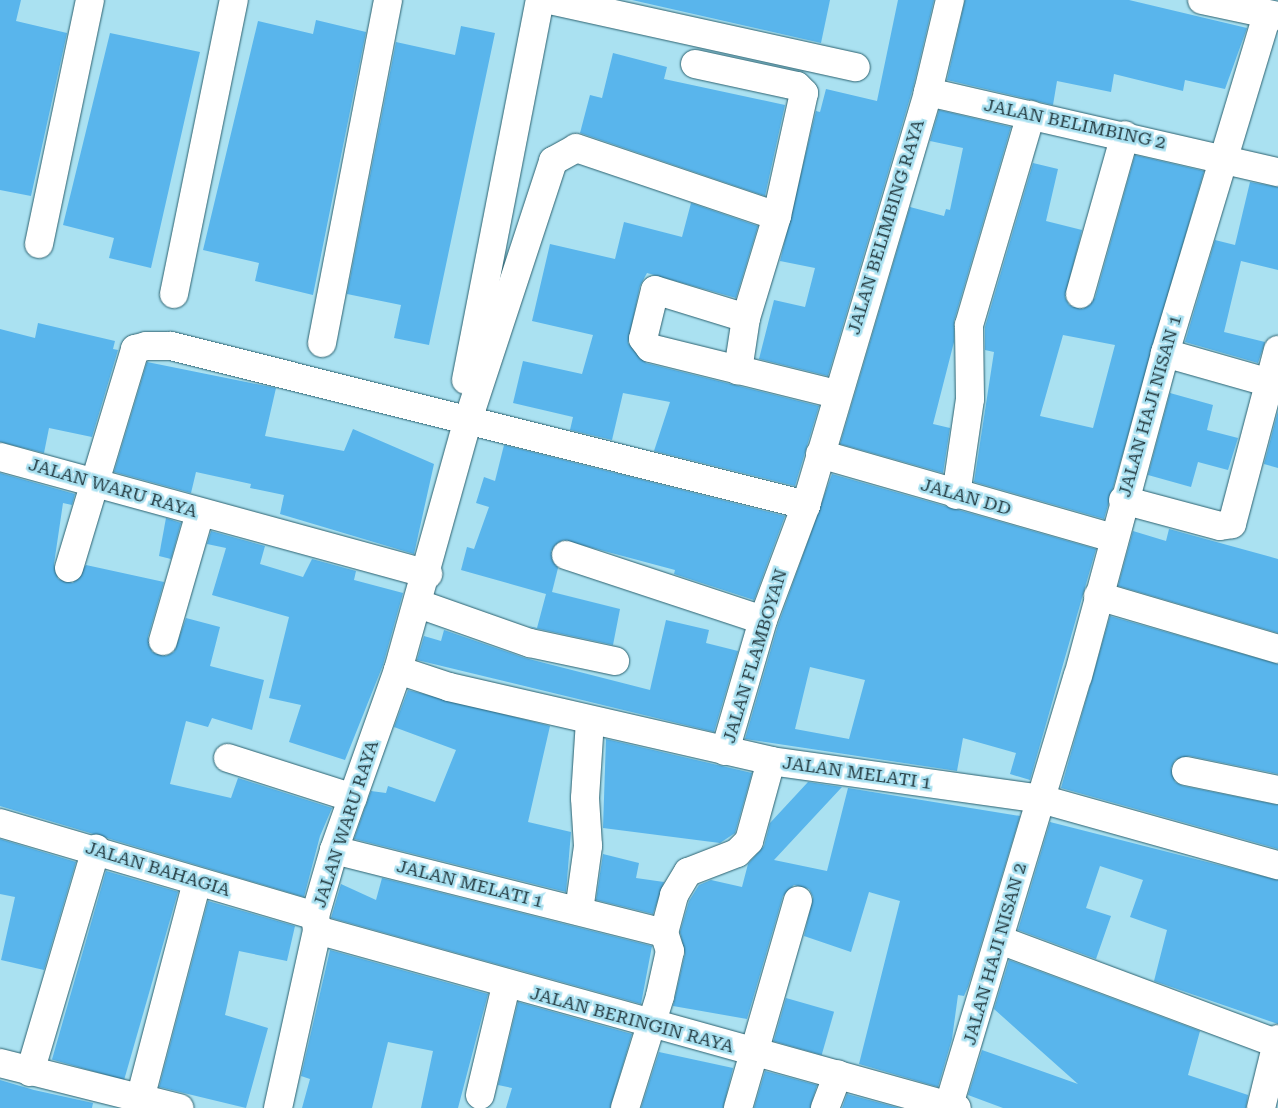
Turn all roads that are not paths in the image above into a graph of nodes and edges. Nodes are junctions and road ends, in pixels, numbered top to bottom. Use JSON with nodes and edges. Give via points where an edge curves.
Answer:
{"nodes":[{"id":1,"x":90,"y":0,"type":"edge"},
{"id":2,"x":234,"y":0,"type":"edge"},
{"id":3,"x":388,"y":0,"type":"edge"},
{"id":4,"x":540,"y":0,"type":"edge"},
{"id":5,"x":550,"y":0,"type":"edge"},
{"id":6,"x":950,"y":0,"type":"edge"},
{"id":7,"x":1202,"y":0,"type":"edge"},
{"id":8,"x":1272,"y":16,"type":"edge"},
{"id":9,"x":696,"y":64,"type":"dead end"},
{"id":10,"x":856,"y":67,"type":"dead end"},
{"id":11,"x":928,"y":92,"type":"junction"},
{"id":12,"x":1031,"y":115,"type":"junction"},
{"id":13,"x":1125,"y":135,"type":"junction"},
{"id":14,"x":1222,"y":156,"type":"junction"},
{"id":15,"x":1278,"y":172,"type":"edge"},
{"id":16,"x":777,"y":216,"type":"junction"},
{"id":17,"x":39,"y":244,"type":"dead end"},
{"id":18,"x":174,"y":294,"type":"dead end"},
{"id":19,"x":1080,"y":294,"type":"dead end"},
{"id":20,"x":746,"y":318,"type":"junction"},
{"id":21,"x":322,"y":342,"type":"dead end"},
{"id":22,"x":1165,"y":353,"type":"junction"},
{"id":23,"x":1278,"y":354,"type":"edge"},
{"id":24,"x":738,"y":370,"type":"junction"},
{"id":25,"x":466,"y":381,"type":"dead end"},
{"id":26,"x":1266,"y":382,"type":"junction"},
{"id":27,"x":836,"y":394,"type":"junction"},
{"id":28,"x":468,"y":420,"type":"junction"},
{"id":29,"x":820,"y":454,"type":"junction"},
{"id":30,"x":0,"y":457,"type":"edge"},
{"id":31,"x":92,"y":479,"type":"junction"},
{"id":32,"x":956,"y":495,"type":"junction"},
{"id":33,"x":1123,"y":500,"type":"junction"},
{"id":34,"x":806,"y":505,"type":"junction"},
{"id":35,"x":200,"y":513,"type":"junction"},
{"id":36,"x":1113,"y":538,"type":"junction"},
{"id":37,"x":566,"y":555,"type":"dead end"},
{"id":38,"x":69,"y":568,"type":"dead end"},
{"id":39,"x":428,"y":574,"type":"junction"},
{"id":40,"x":1098,"y":596,"type":"junction"},
{"id":41,"x":418,"y":604,"type":"junction"},
{"id":42,"x":762,"y":620,"type":"junction"},
{"id":43,"x":163,"y":641,"type":"dead end"},
{"id":44,"x":1278,"y":649,"type":"edge"},
{"id":45,"x":615,"y":661,"type":"dead end"},
{"id":46,"x":398,"y":670,"type":"junction"},
{"id":47,"x":590,"y":720,"type":"junction"},
{"id":48,"x":725,"y":751,"type":"junction"},
{"id":49,"x":228,"y":758,"type":"dead end"},
{"id":50,"x":771,"y":761,"type":"junction"},
{"id":51,"x":1186,"y":771,"type":"dead end"},
{"id":52,"x":1278,"y":790,"type":"edge"},
{"id":53,"x":353,"y":798,"type":"junction"},
{"id":54,"x":1041,"y":799,"type":"junction"},
{"id":55,"x":0,"y":823,"type":"edge"},
{"id":56,"x":96,"y":849,"type":"junction"},
{"id":57,"x":334,"y":850,"type":"junction"},
{"id":58,"x":1278,"y":865,"type":"edge"},
{"id":59,"x":197,"y":882,"type":"junction"},
{"id":60,"x":798,"y":900,"type":"dead end"},
{"id":61,"x":579,"y":911,"type":"junction"},
{"id":62,"x":316,"y":923,"type":"junction"},
{"id":63,"x":664,"y":933,"type":"junction"},
{"id":64,"x":1000,"y":940,"type":"junction"},
{"id":65,"x":506,"y":986,"type":"junction"},
{"id":66,"x":651,"y":1024,"type":"junction"},
{"id":67,"x":1278,"y":1042,"type":"edge"},
{"id":68,"x":754,"y":1053,"type":"junction"},
{"id":69,"x":0,"y":1063,"type":"edge"},
{"id":70,"x":30,"y":1072,"type":"junction"},
{"id":71,"x":838,"y":1074,"type":"junction"},
{"id":72,"x":480,"y":1095,"type":"dead end"},
{"id":73,"x":140,"y":1098,"type":"junction"},
{"id":74,"x":952,"y":1107,"type":"edge"},
{"id":75,"x":179,"y":1108,"type":"edge"},
{"id":76,"x":278,"y":1108,"type":"edge"},
{"id":77,"x":625,"y":1108,"type":"edge"},
{"id":78,"x":738,"y":1108,"type":"edge"},
{"id":79,"x":825,"y":1108,"type":"edge"},
{"id":80,"x":1261,"y":1108,"type":"edge"}],
"edges":[{"from":1,"to":17,"type":"street"},
{"from":2,"to":18,"type":"street"},
{"from":3,"to":21,"type":"street"},
{"from":4,"to":25,"type":"street"},
{"from":5,"to":10,"type":"street"},
{"from":6,"to":11,"type":"street","name":"JALAN BELIMBING RAYA"},
{"from":7,"to":8,"type":"street"},
{"from":8,"to":14,"type":"street","name":"JALAN HAJI NISAN 1"},
{"from":9,"to":16,"type":"street","via":[[797,86],[804,93]]},
{"from":11,"to":12,"type":"street","name":"JALAN BELIMBING 2"},
{"from":11,"to":27,"type":"street","name":"JALAN BELIMBING RAYA"},
{"from":12,"to":13,"type":"street","name":"JALAN BELIMBING 2"},
{"from":12,"to":32,"type":"street","via":[[970,325],[970,399]]},
{"from":13,"to":14,"type":"street","name":"JALAN BELIMBING 2"},
{"from":13,"to":19,"type":"street"},
{"from":14,"to":15,"type":"street","name":"JALAN BELIMBING 2"},
{"from":14,"to":22,"type":"street","name":"JALAN HAJI NISAN 1"},
{"from":16,"to":20,"type":"street"},
{"from":16,"to":28,"type":"street","name":"JALAN WARU RAYA","via":[[576,148],[565,151],[553,161]]},
{"from":20,"to":24,"type":"street"},
{"from":20,"to":24,"type":"street","via":[[655,290],[643,339],[650,348]]},
{"from":22,"to":26,"type":"street"},
{"from":22,"to":33,"type":"street","name":"JALAN HAJI NISAN 1"},
{"from":23,"to":26,"type":"street"},
{"from":24,"to":27,"type":"street"},
{"from":26,"to":33,"type":"street","via":[[1232,524],[1226,526]]},
{"from":27,"to":29,"type":"street","name":"JALAN BELIMBING RAYA"},
{"from":28,"to":31,"type":"street","via":[[172,346],[146,346],[135,348]]},
{"from":28,"to":34,"type":"street"},
{"from":28,"to":39,"type":"street","name":"JALAN WARU RAYA"},
{"from":29,"to":32,"type":"street","name":"JALAN DD"},
{"from":29,"to":34,"type":"street","name":"JALAN FLAMBOYAN"},
{"from":30,"to":31,"type":"street","name":"JALAN WARU RAYA"},
{"from":31,"to":35,"type":"street","name":"JALAN WARU RAYA"},
{"from":31,"to":38,"type":"street"},
{"from":32,"to":36,"type":"street","name":"JALAN DD"},
{"from":33,"to":36,"type":"street","name":"JALAN HAJI NISAN 1"},
{"from":34,"to":42,"type":"street","name":"JALAN FLAMBOYAN"},
{"from":35,"to":39,"type":"street","name":"JALAN WARU RAYA"},
{"from":35,"to":43,"type":"street"},
{"from":36,"to":40,"type":"street","name":"JALAN HAJI NISAN 1"},
{"from":37,"to":42,"type":"street"},
{"from":39,"to":41,"type":"street","name":"JALAN WARU RAYA"},
{"from":40,"to":44,"type":"street"},
{"from":40,"to":54,"type":"street","name":"JALAN HAJI NISAN 1"},
{"from":41,"to":45,"type":"street","via":[[530,643]]},
{"from":41,"to":46,"type":"street","name":"JALAN WARU RAYA"},
{"from":42,"to":48,"type":"street","name":"JALAN FLAMBOYAN"},
{"from":46,"to":47,"type":"street","via":[[449,687]]},
{"from":46,"to":53,"type":"street","name":"JALAN WARU RAYA"},
{"from":47,"to":48,"type":"street"},
{"from":47,"to":61,"type":"street","via":[[585,790],[588,846]]},
{"from":48,"to":50,"type":"street"},
{"from":49,"to":53,"type":"street"},
{"from":50,"to":54,"type":"street","name":"JALAN MELATI 1"},
{"from":50,"to":63,"type":"street","name":"JALAN MELATI 1","via":[[749,841],[737,853],[688,872],[674,895]]},
{"from":51,"to":52,"type":"street"},
{"from":53,"to":57,"type":"street","name":"JALAN WARU RAYA"},
{"from":54,"to":58,"type":"street","name":"JALAN MELATI 1"},
{"from":54,"to":64,"type":"street","name":"JALAN HAJI NISAN 2"},
{"from":55,"to":56,"type":"street","name":"JALAN BAHAGIA"},
{"from":56,"to":59,"type":"street","name":"JALAN BAHAGIA"},
{"from":56,"to":70,"type":"street"},
{"from":57,"to":61,"type":"street","name":"JALAN MELATI 1"},
{"from":57,"to":62,"type":"street","name":"JALAN WARU RAYA"},
{"from":59,"to":62,"type":"street","name":"JALAN BAHAGIA"},
{"from":59,"to":73,"type":"street"},
{"from":60,"to":68,"type":"street"},
{"from":61,"to":63,"type":"street","name":"JALAN MELATI 1"},
{"from":62,"to":65,"type":"street","name":"JALAN BERINGIN RAYA"},
{"from":62,"to":76,"type":"street","name":"JALAN WARU RAYA"},
{"from":63,"to":66,"type":"street","name":"JALAN MELATI 1","via":[[670,950]]},
{"from":64,"to":67,"type":"street"},
{"from":64,"to":74,"type":"street","name":"JALAN HAJI NISAN 2"},
{"from":65,"to":66,"type":"street","name":"JALAN BERINGIN RAYA"},
{"from":65,"to":72,"type":"street"},
{"from":66,"to":68,"type":"street","name":"JALAN BERINGIN RAYA"},
{"from":66,"to":77,"type":"street","name":"JALAN MELATI 1"},
{"from":67,"to":80,"type":"street"},
{"from":68,"to":71,"type":"street","name":"JALAN BERINGIN RAYA"},
{"from":68,"to":78,"type":"street"},
{"from":69,"to":70,"type":"street"},
{"from":70,"to":73,"type":"street"},
{"from":71,"to":74,"type":"street","name":"JALAN BERINGIN RAYA"},
{"from":71,"to":79,"type":"street"},
{"from":73,"to":75,"type":"street"}]}
